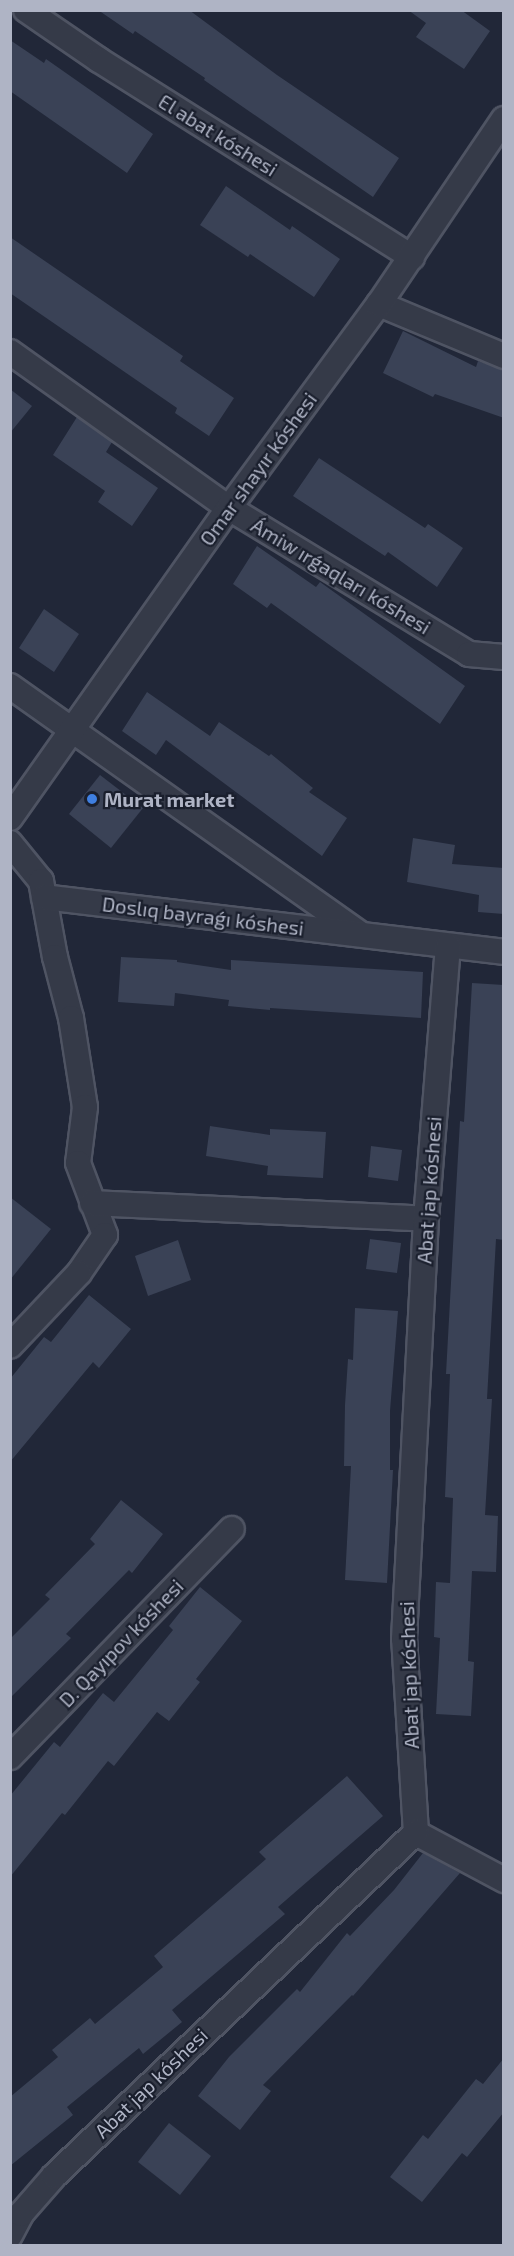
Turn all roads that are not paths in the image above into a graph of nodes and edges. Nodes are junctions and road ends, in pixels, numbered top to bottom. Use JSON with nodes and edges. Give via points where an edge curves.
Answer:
{"nodes":[{"id":1,"x":26,"y":10,"type":"edge"},
{"id":2,"x":504,"y":119,"type":"edge"},
{"id":3,"x":412,"y":256,"type":"junction"},
{"id":4,"x":379,"y":304,"type":"junction"},
{"id":5,"x":10,"y":352,"type":"edge"},
{"id":6,"x":504,"y":356,"type":"edge"},
{"id":7,"x":229,"y":507,"type":"junction"},
{"id":8,"x":504,"y":657,"type":"edge"},
{"id":9,"x":10,"y":686,"type":"edge"},
{"id":10,"x":73,"y":730,"type":"junction"},
{"id":11,"x":10,"y":818,"type":"edge"},
{"id":12,"x":10,"y":843,"type":"edge"},
{"id":13,"x":44,"y":897,"type":"junction"},
{"id":14,"x":362,"y":936,"type":"junction"},
{"id":15,"x":448,"y":946,"type":"junction"},
{"id":16,"x":504,"y":952,"type":"edge"},
{"id":17,"x":93,"y":1203,"type":"junction"},
{"id":18,"x":426,"y":1219,"type":"junction"},
{"id":19,"x":10,"y":1346,"type":"edge"},
{"id":20,"x":232,"y":1529,"type":"dead end"},
{"id":21,"x":10,"y":1757,"type":"edge"},
{"id":22,"x":416,"y":1833,"type":"junction"},
{"id":23,"x":504,"y":1881,"type":"edge"},
{"id":24,"x":10,"y":2235,"type":"edge"}],
"edges":[{"from":1,"to":3,"type":"street","name":"El abat kóshesi","via":[[109,67]]},
{"from":2,"to":3,"type":"street","name":"Omar shayır kóshesi"},
{"from":3,"to":4,"type":"street","name":"Omar shayır kóshesi"},
{"from":4,"to":6,"type":"street"},
{"from":4,"to":7,"type":"street","name":"Omar shayır kóshesi"},
{"from":5,"to":7,"type":"street","name":"Ámiw ırǵaqları kóshesi"},
{"from":7,"to":8,"type":"street","name":"Ámiw ırǵaqları kóshesi","via":[[469,654]]},
{"from":7,"to":10,"type":"street","name":"Omar shayır kóshesi"},
{"from":9,"to":10,"type":"street","name":"Doslıq bayraǵı kóshesi"},
{"from":10,"to":11,"type":"street","name":"Omar shayır kóshesi"},
{"from":10,"to":14,"type":"street","name":"Doslıq bayraǵı kóshesi"},
{"from":12,"to":13,"type":"street","via":[[41,881]]},
{"from":13,"to":14,"type":"street","name":"Doslıq bayraǵı kóshesi"},
{"from":13,"to":17,"type":"street","via":[[86,1107],[78,1163]]},
{"from":14,"to":15,"type":"street","name":"Doslıq bayraǵı kóshesi"},
{"from":15,"to":16,"type":"street","name":"Doslıq bayraǵı kóshesi"},
{"from":15,"to":18,"type":"street","name":"Abat jap kóshesi"},
{"from":17,"to":18,"type":"street"},
{"from":17,"to":19,"type":"street","via":[[105,1235],[79,1273]]},
{"from":18,"to":22,"type":"street","name":"Abat jap kóshesi","via":[[404,1639]]},
{"from":20,"to":21,"type":"street","name":"D. Qayıpov kóshesi"},
{"from":22,"to":23,"type":"street"},
{"from":22,"to":24,"type":"street","name":"Abat jap kóshesi","via":[[54,2176],[21,2214]]}]}
